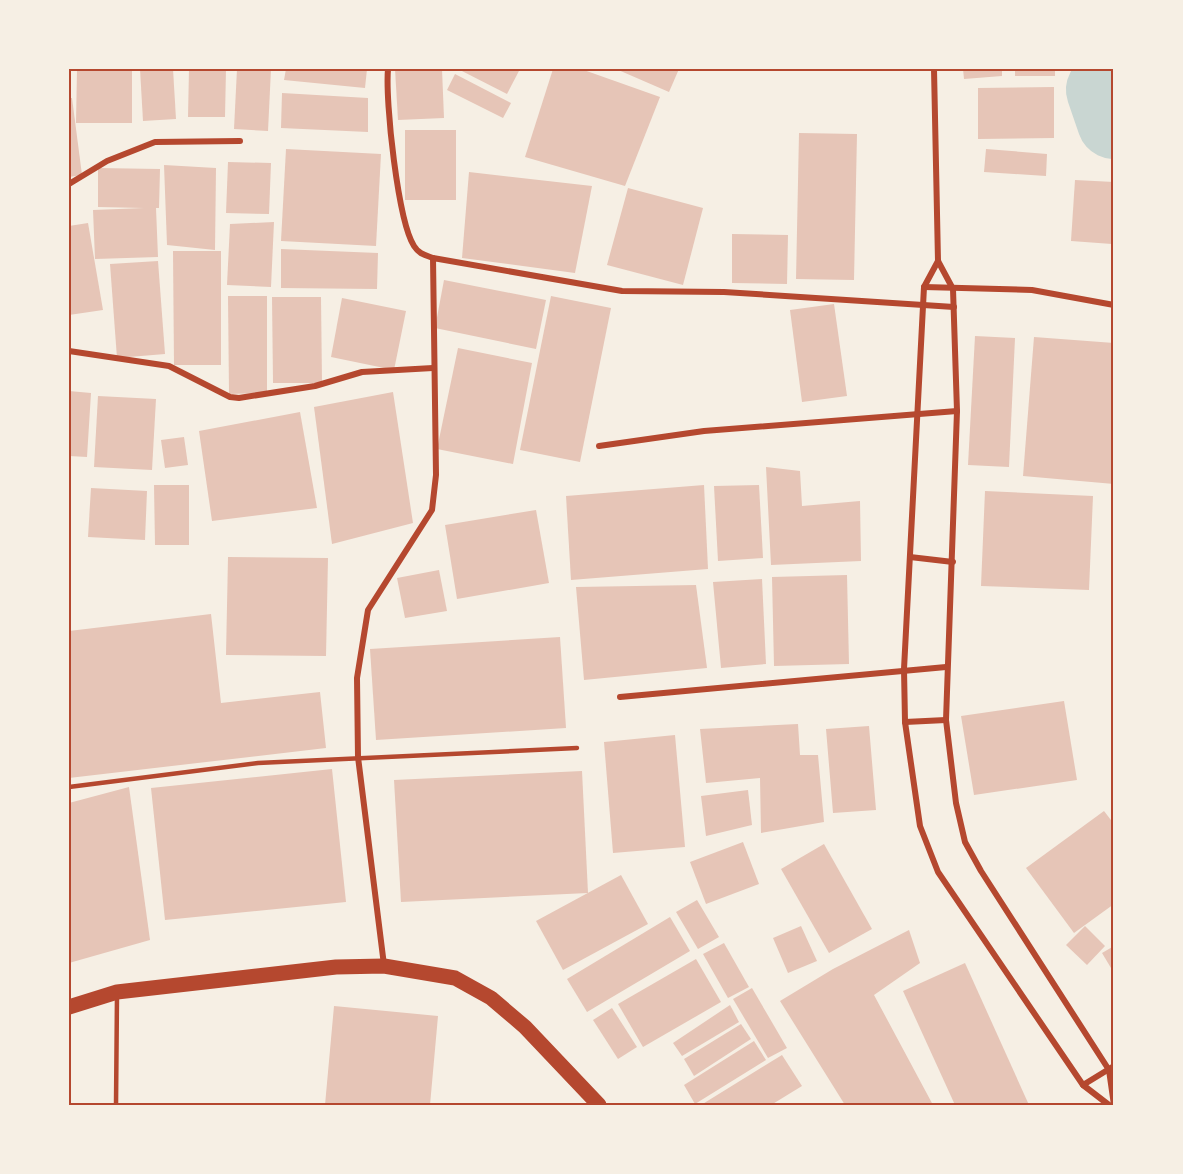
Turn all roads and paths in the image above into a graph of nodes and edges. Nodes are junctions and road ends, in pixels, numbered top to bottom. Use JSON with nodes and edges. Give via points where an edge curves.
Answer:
{"nodes":[{"id":1,"x":388,"y":69,"type":"edge"},
{"id":2,"x":934,"y":69,"type":"edge"},
{"id":3,"x":240,"y":141,"type":"dead end"},
{"id":4,"x":69,"y":184,"type":"edge"},
{"id":5,"x":433,"y":258,"type":"junction"},
{"id":6,"x":938,"y":261,"type":"junction"},
{"id":7,"x":924,"y":287,"type":"junction"},
{"id":8,"x":953,"y":289,"type":"junction"},
{"id":9,"x":923,"y":305,"type":"junction"},
{"id":10,"x":1114,"y":305,"type":"edge"},
{"id":11,"x":954,"y":307,"type":"junction"},
{"id":12,"x":69,"y":351,"type":"edge"},
{"id":13,"x":433,"y":368,"type":"junction"},
{"id":14,"x":957,"y":411,"type":"junction"},
{"id":15,"x":917,"y":414,"type":"junction"},
{"id":16,"x":599,"y":446,"type":"dead end"},
{"id":17,"x":910,"y":557,"type":"junction"},
{"id":18,"x":952,"y":562,"type":"junction"},
{"id":19,"x":946,"y":667,"type":"junction"},
{"id":20,"x":904,"y":669,"type":"junction"},
{"id":21,"x":620,"y":697,"type":"dead end"},
{"id":22,"x":946,"y":720,"type":"junction"},
{"id":23,"x":905,"y":722,"type":"junction"},
{"id":24,"x":577,"y":748,"type":"dead end"},
{"id":25,"x":358,"y":757,"type":"junction"},
{"id":26,"x":69,"y":787,"type":"edge"},
{"id":27,"x":384,"y":966,"type":"junction"},
{"id":28,"x":117,"y":992,"type":"junction"},
{"id":29,"x":69,"y":1007,"type":"edge"},
{"id":30,"x":1112,"y":1068,"type":"edge"},
{"id":31,"x":1083,"y":1085,"type":"junction"},
{"id":32,"x":116,"y":1105,"type":"edge"},
{"id":33,"x":599,"y":1105,"type":"edge"},
{"id":34,"x":1109,"y":1105,"type":"edge"},
{"id":35,"x":1114,"y":1105,"type":"edge"}],
"edges":[{"from":1,"to":5,"type":"street","via":[[388,114],[408,234],[420,254]]},
{"from":2,"to":6,"type":"street"},
{"from":3,"to":4,"type":"street","via":[[155,142],[107,161]]},
{"from":5,"to":9,"type":"street","via":[[622,291],[724,292]]},
{"from":5,"to":13,"type":"street"},
{"from":6,"to":7,"type":"street"},
{"from":6,"to":8,"type":"street"},
{"from":7,"to":8,"type":"street"},
{"from":7,"to":9,"type":"street"},
{"from":8,"to":10,"type":"street","via":[[1032,290]]},
{"from":8,"to":11,"type":"street"},
{"from":9,"to":11,"type":"street"},
{"from":9,"to":15,"type":"street"},
{"from":11,"to":14,"type":"street"},
{"from":12,"to":13,"type":"street","via":[[170,366],[239,398],[304,388],[362,372]]},
{"from":13,"to":25,"type":"street","via":[[436,475],[432,510],[363,623],[357,678]]},
{"from":14,"to":15,"type":"street"},
{"from":14,"to":18,"type":"street"},
{"from":15,"to":16,"type":"street","via":[[704,431]]},
{"from":15,"to":17,"type":"street"},
{"from":17,"to":18,"type":"street"},
{"from":17,"to":20,"type":"street"},
{"from":18,"to":19,"type":"street"},
{"from":19,"to":20,"type":"street"},
{"from":19,"to":22,"type":"street"},
{"from":20,"to":21,"type":"street"},
{"from":20,"to":23,"type":"street"},
{"from":22,"to":23,"type":"street"},
{"from":22,"to":30,"type":"street","via":[[965,842]]},
{"from":23,"to":31,"type":"street","via":[[920,826],[938,872]]},
{"from":24,"to":25,"type":"lane"},
{"from":25,"to":26,"type":"lane","via":[[258,763]]},
{"from":25,"to":27,"type":"street"},
{"from":27,"to":28,"type":"main road","via":[[336,967]]},
{"from":27,"to":33,"type":"main road","via":[[455,978],[491,998],[525,1027]]},
{"from":28,"to":29,"type":"main road"},
{"from":28,"to":32,"type":"lane"},
{"from":30,"to":31,"type":"street"},
{"from":30,"to":35,"type":"street"},
{"from":31,"to":34,"type":"street"}]}
